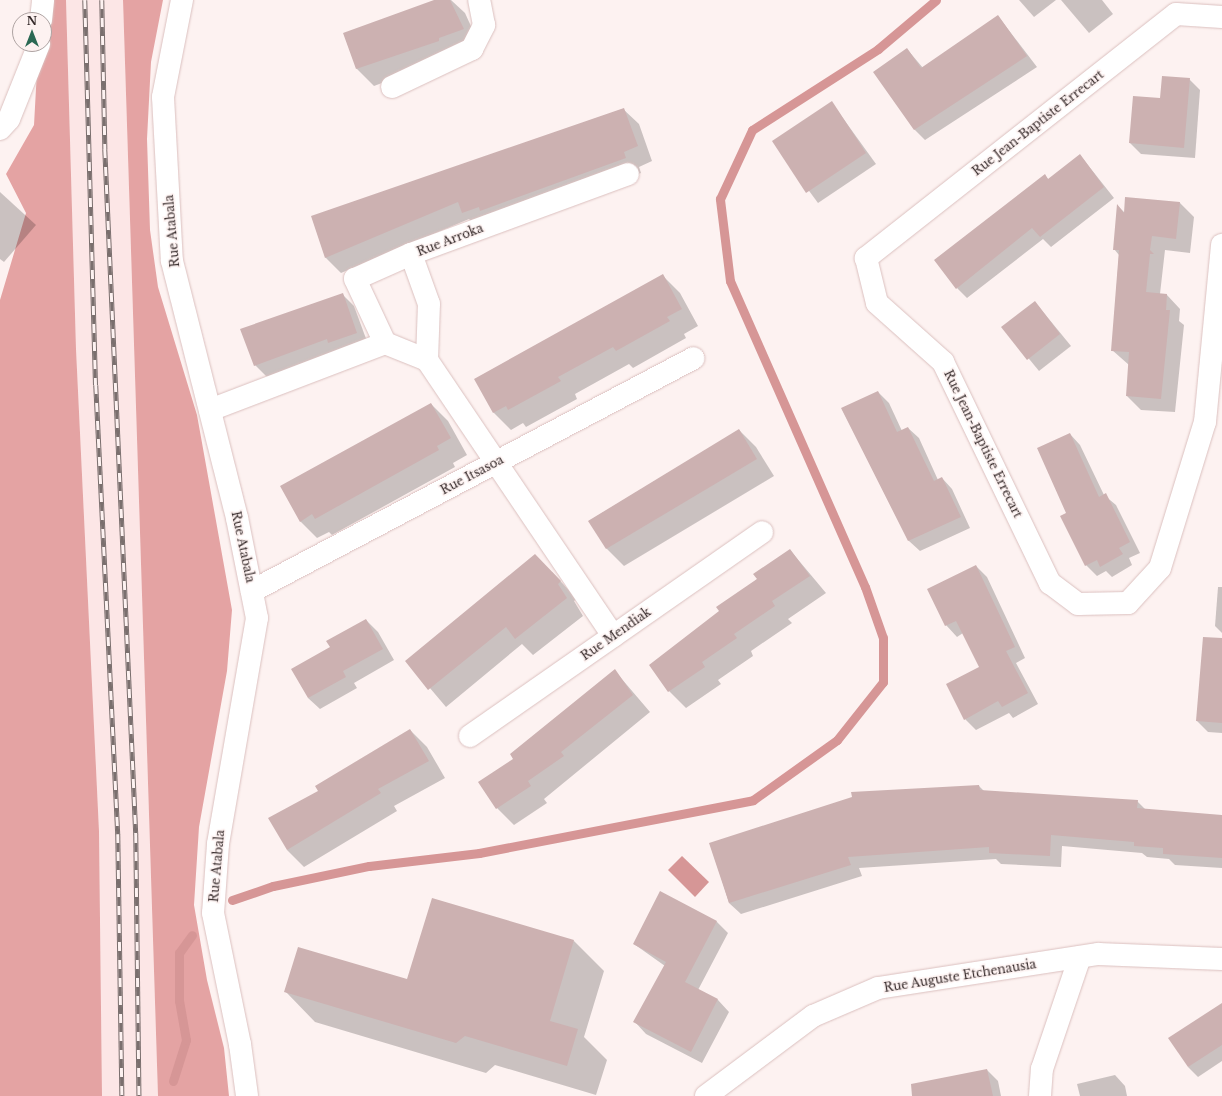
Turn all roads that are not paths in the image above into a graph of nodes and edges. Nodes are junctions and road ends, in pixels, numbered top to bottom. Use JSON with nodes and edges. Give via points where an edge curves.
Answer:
{"nodes":[{"id":1,"x":43,"y":0,"type":"edge"},
{"id":2,"x":182,"y":0,"type":"edge"},
{"id":3,"x":479,"y":0,"type":"edge"},
{"id":4,"x":42,"y":12,"type":"edge"},
{"id":5,"x":1222,"y":17,"type":"edge"},
{"id":6,"x":36,"y":52,"type":"edge"},
{"id":7,"x":392,"y":87,"type":"dead end"},
{"id":8,"x":0,"y":130,"type":"edge"},
{"id":9,"x":628,"y":174,"type":"dead end"},
{"id":10,"x":1222,"y":245,"type":"edge"},
{"id":11,"x":411,"y":254,"type":"junction"},
{"id":12,"x":385,"y":343,"type":"junction"},
{"id":13,"x":693,"y":358,"type":"dead end"},
{"id":14,"x":428,"y":360,"type":"junction"},
{"id":15,"x":210,"y":410,"type":"junction"},
{"id":16,"x":497,"y":462,"type":"junction"},
{"id":17,"x":762,"y":532,"type":"dead end"},
{"id":18,"x":252,"y":591,"type":"junction"},
{"id":19,"x":613,"y":636,"type":"junction"},
{"id":20,"x":470,"y":736,"type":"dead end"},
{"id":21,"x":1080,"y":957,"type":"junction"},
{"id":22,"x":1222,"y":958,"type":"edge"},
{"id":23,"x":247,"y":1096,"type":"edge"},
{"id":24,"x":706,"y":1096,"type":"edge"},
{"id":25,"x":1040,"y":1096,"type":"edge"}],
"edges":[{"from":1,"to":4,"type":"street"},
{"from":2,"to":15,"type":"street","name":"Rue Atabala","via":[[163,97],[172,261]]},
{"from":3,"to":7,"type":"street","via":[[484,26],[472,49]]},
{"from":5,"to":10,"type":"street","name":"Rue Jean-Baptiste Errecart","via":[[1176,14],[866,258],[877,303],[943,362],[1050,583],[1078,604],[1128,603],[1160,568],[1206,422]]},
{"from":6,"to":8,"type":"street","via":[[8,119]]},
{"from":9,"to":11,"type":"street","name":"Rue Arroka"},
{"from":11,"to":12,"type":"street","via":[[354,279]]},
{"from":11,"to":14,"type":"street","name":"Rue Arroka","via":[[429,304]]},
{"from":12,"to":14,"type":"street"},
{"from":12,"to":15,"type":"street"},
{"from":13,"to":16,"type":"street","name":"Rue Itsasoa"},
{"from":14,"to":16,"type":"street"},
{"from":15,"to":18,"type":"street","name":"Rue Atabala"},
{"from":16,"to":18,"type":"street","name":"Rue Itsasoa"},
{"from":16,"to":19,"type":"street"},
{"from":17,"to":19,"type":"street","name":"Rue Mendiak"},
{"from":18,"to":23,"type":"street","name":"Rue Atabala","via":[[257,618],[218,844],[213,913],[240,1044]]},
{"from":19,"to":20,"type":"street","name":"Rue Mendiak"},
{"from":21,"to":22,"type":"street","name":"Rue Auguste Etchenausia","via":[[1098,954]]},
{"from":21,"to":24,"type":"street","name":"Rue Auguste Etchenausia","via":[[878,988],[813,1016]]},
{"from":21,"to":25,"type":"street","via":[[1042,1069]]}]}
